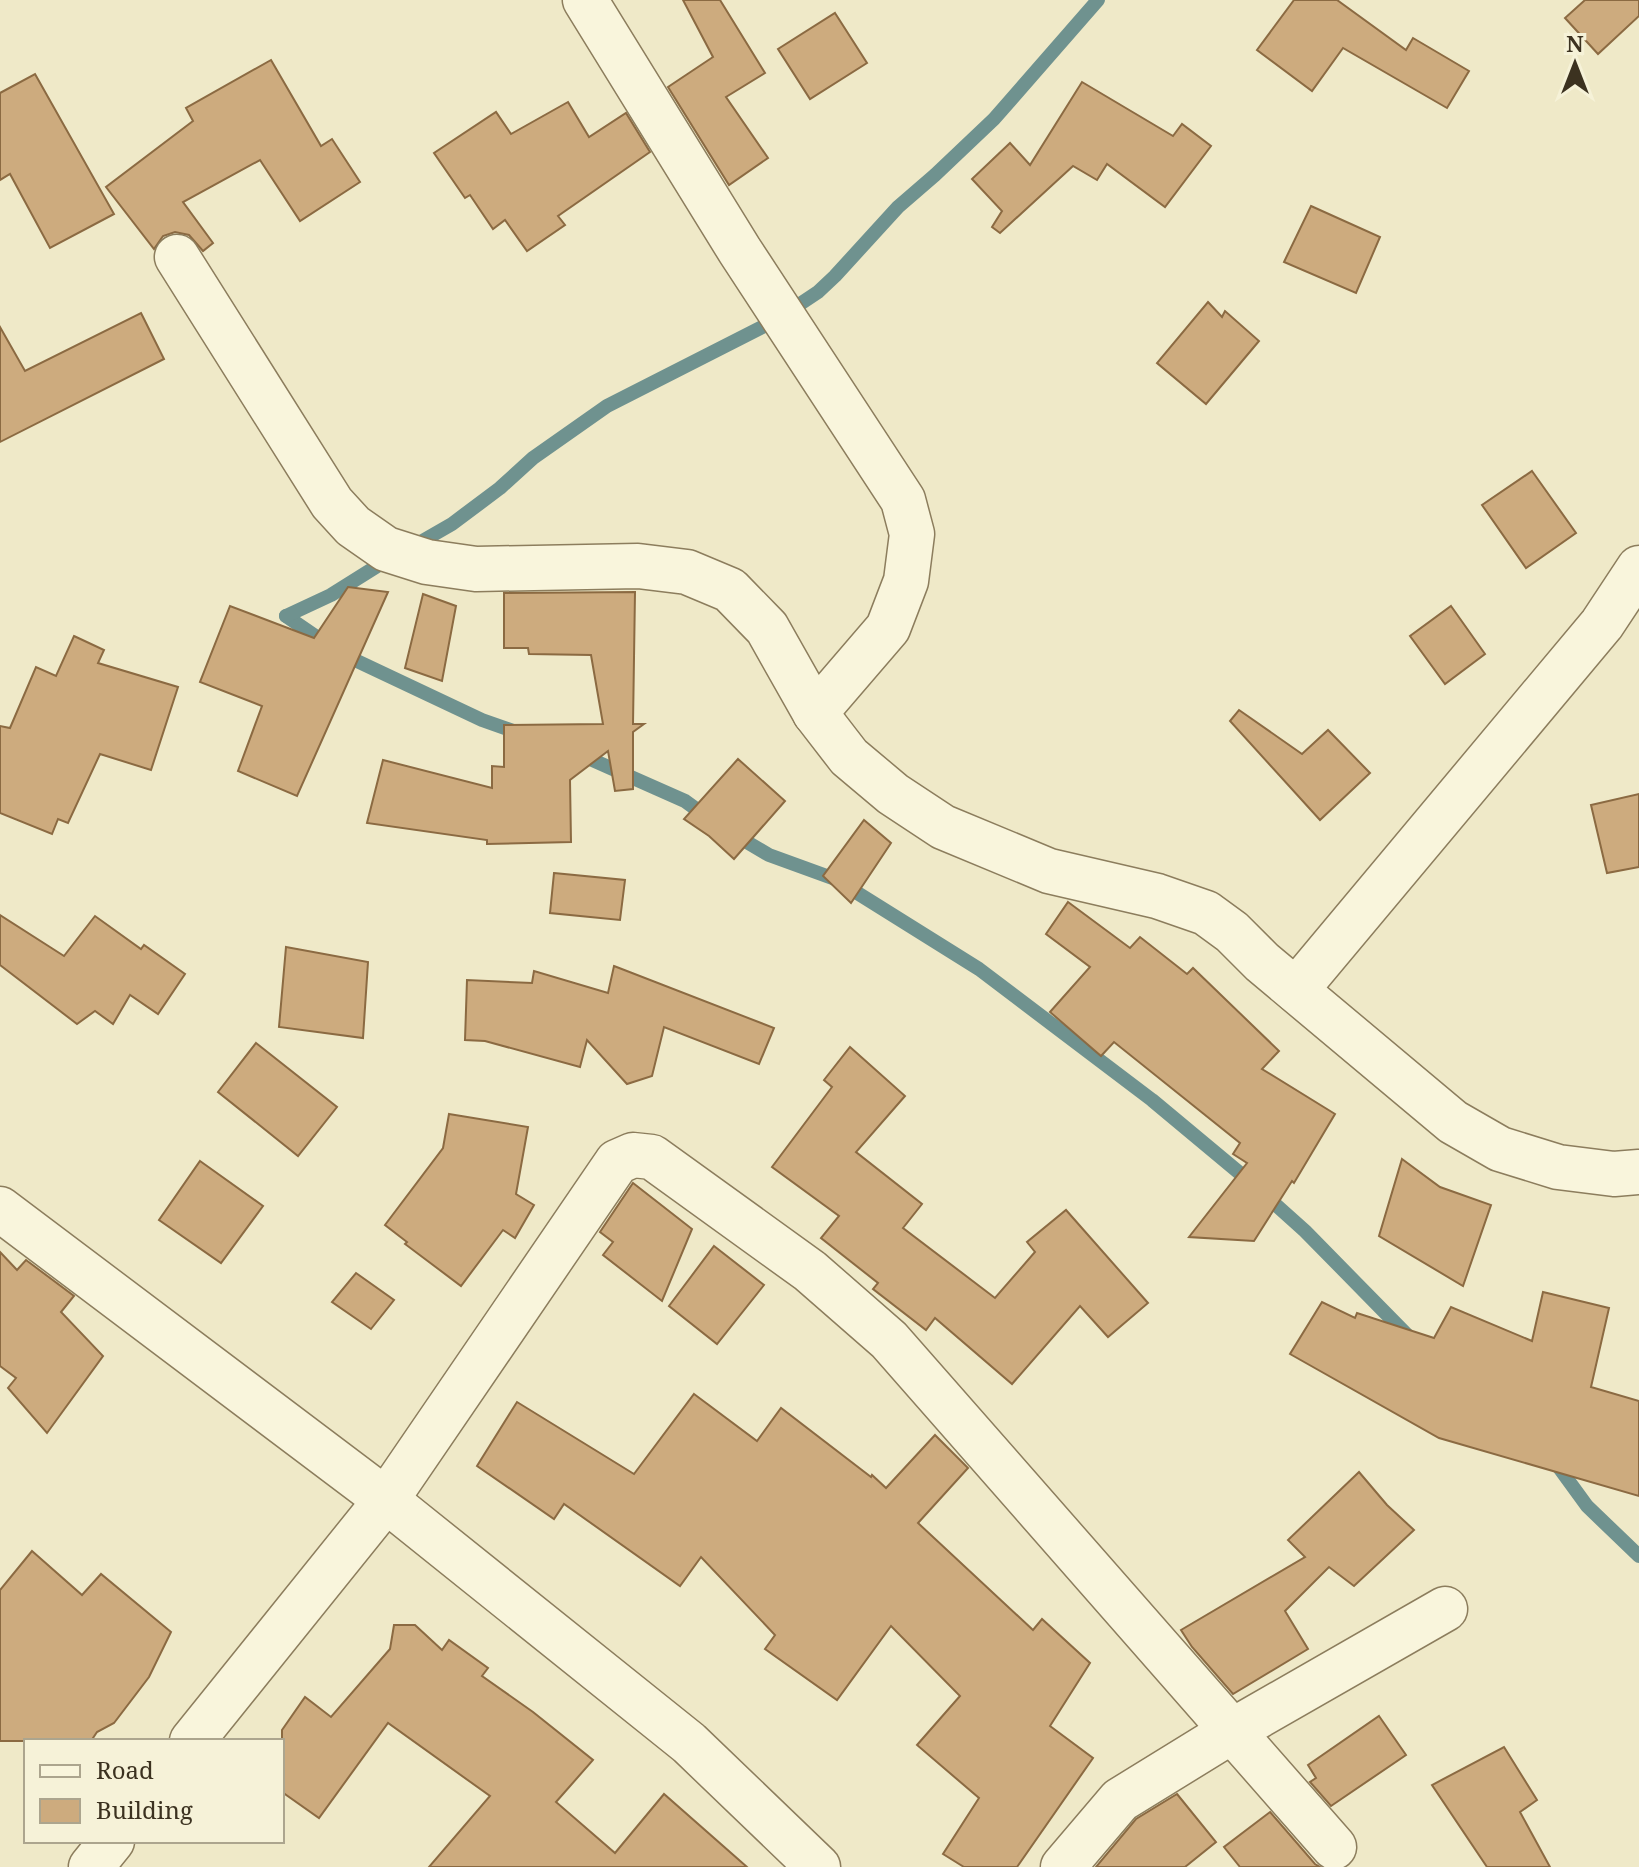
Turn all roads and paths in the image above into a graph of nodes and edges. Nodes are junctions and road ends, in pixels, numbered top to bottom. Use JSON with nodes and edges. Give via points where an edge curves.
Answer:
{"nodes":[{"id":1,"x":585,"y":0,"type":"edge"},
{"id":2,"x":177,"y":257,"type":"dead end"},
{"id":3,"x":1639,"y":568,"type":"edge"},
{"id":4,"x":815,"y":713,"type":"junction"},
{"id":5,"x":1296,"y":990,"type":"junction"},
{"id":6,"x":1639,"y":1172,"type":"edge"},
{"id":7,"x":0,"y":1209,"type":"edge"},
{"id":8,"x":386,"y":1500,"type":"junction"},
{"id":9,"x":1445,"y":1609,"type":"dead end"},
{"id":10,"x":1232,"y":1731,"type":"junction"},
{"id":11,"x":194,"y":1739,"type":"edge"},
{"id":12,"x":110,"y":1843,"type":"edge"},
{"id":13,"x":1334,"y":1847,"type":"dead end"},
{"id":14,"x":91,"y":1867,"type":"edge"},
{"id":15,"x":818,"y":1867,"type":"edge"},
{"id":16,"x":1063,"y":1867,"type":"edge"}],
"edges":[{"from":1,"to":4,"type":"street","via":[[903,500],[912,534],[906,581],[888,628]]},
{"from":2,"to":4,"type":"street","via":[[332,503],[353,526],[386,549],[476,569],[638,566],[687,572],[730,590],[767,628]]},
{"from":3,"to":5,"type":"street","via":[[1602,624]]},
{"from":4,"to":5,"type":"street","via":[[849,757],[943,827],[1049,871],[1206,913]]},
{"from":5,"to":6,"type":"street","via":[[1453,1122],[1500,1149],[1558,1167]]},
{"from":7,"to":8,"type":"street"},
{"from":8,"to":10,"type":"street","via":[[617,1162],[633,1155],[652,1157],[810,1271],[889,1340]]},
{"from":8,"to":11,"type":"street"},
{"from":8,"to":15,"type":"street","via":[[689,1743]]},
{"from":9,"to":10,"type":"street"},
{"from":10,"to":13,"type":"street"},
{"from":10,"to":16,"type":"street","via":[[1120,1800]]},
{"from":12,"to":14,"type":"street"}]}
